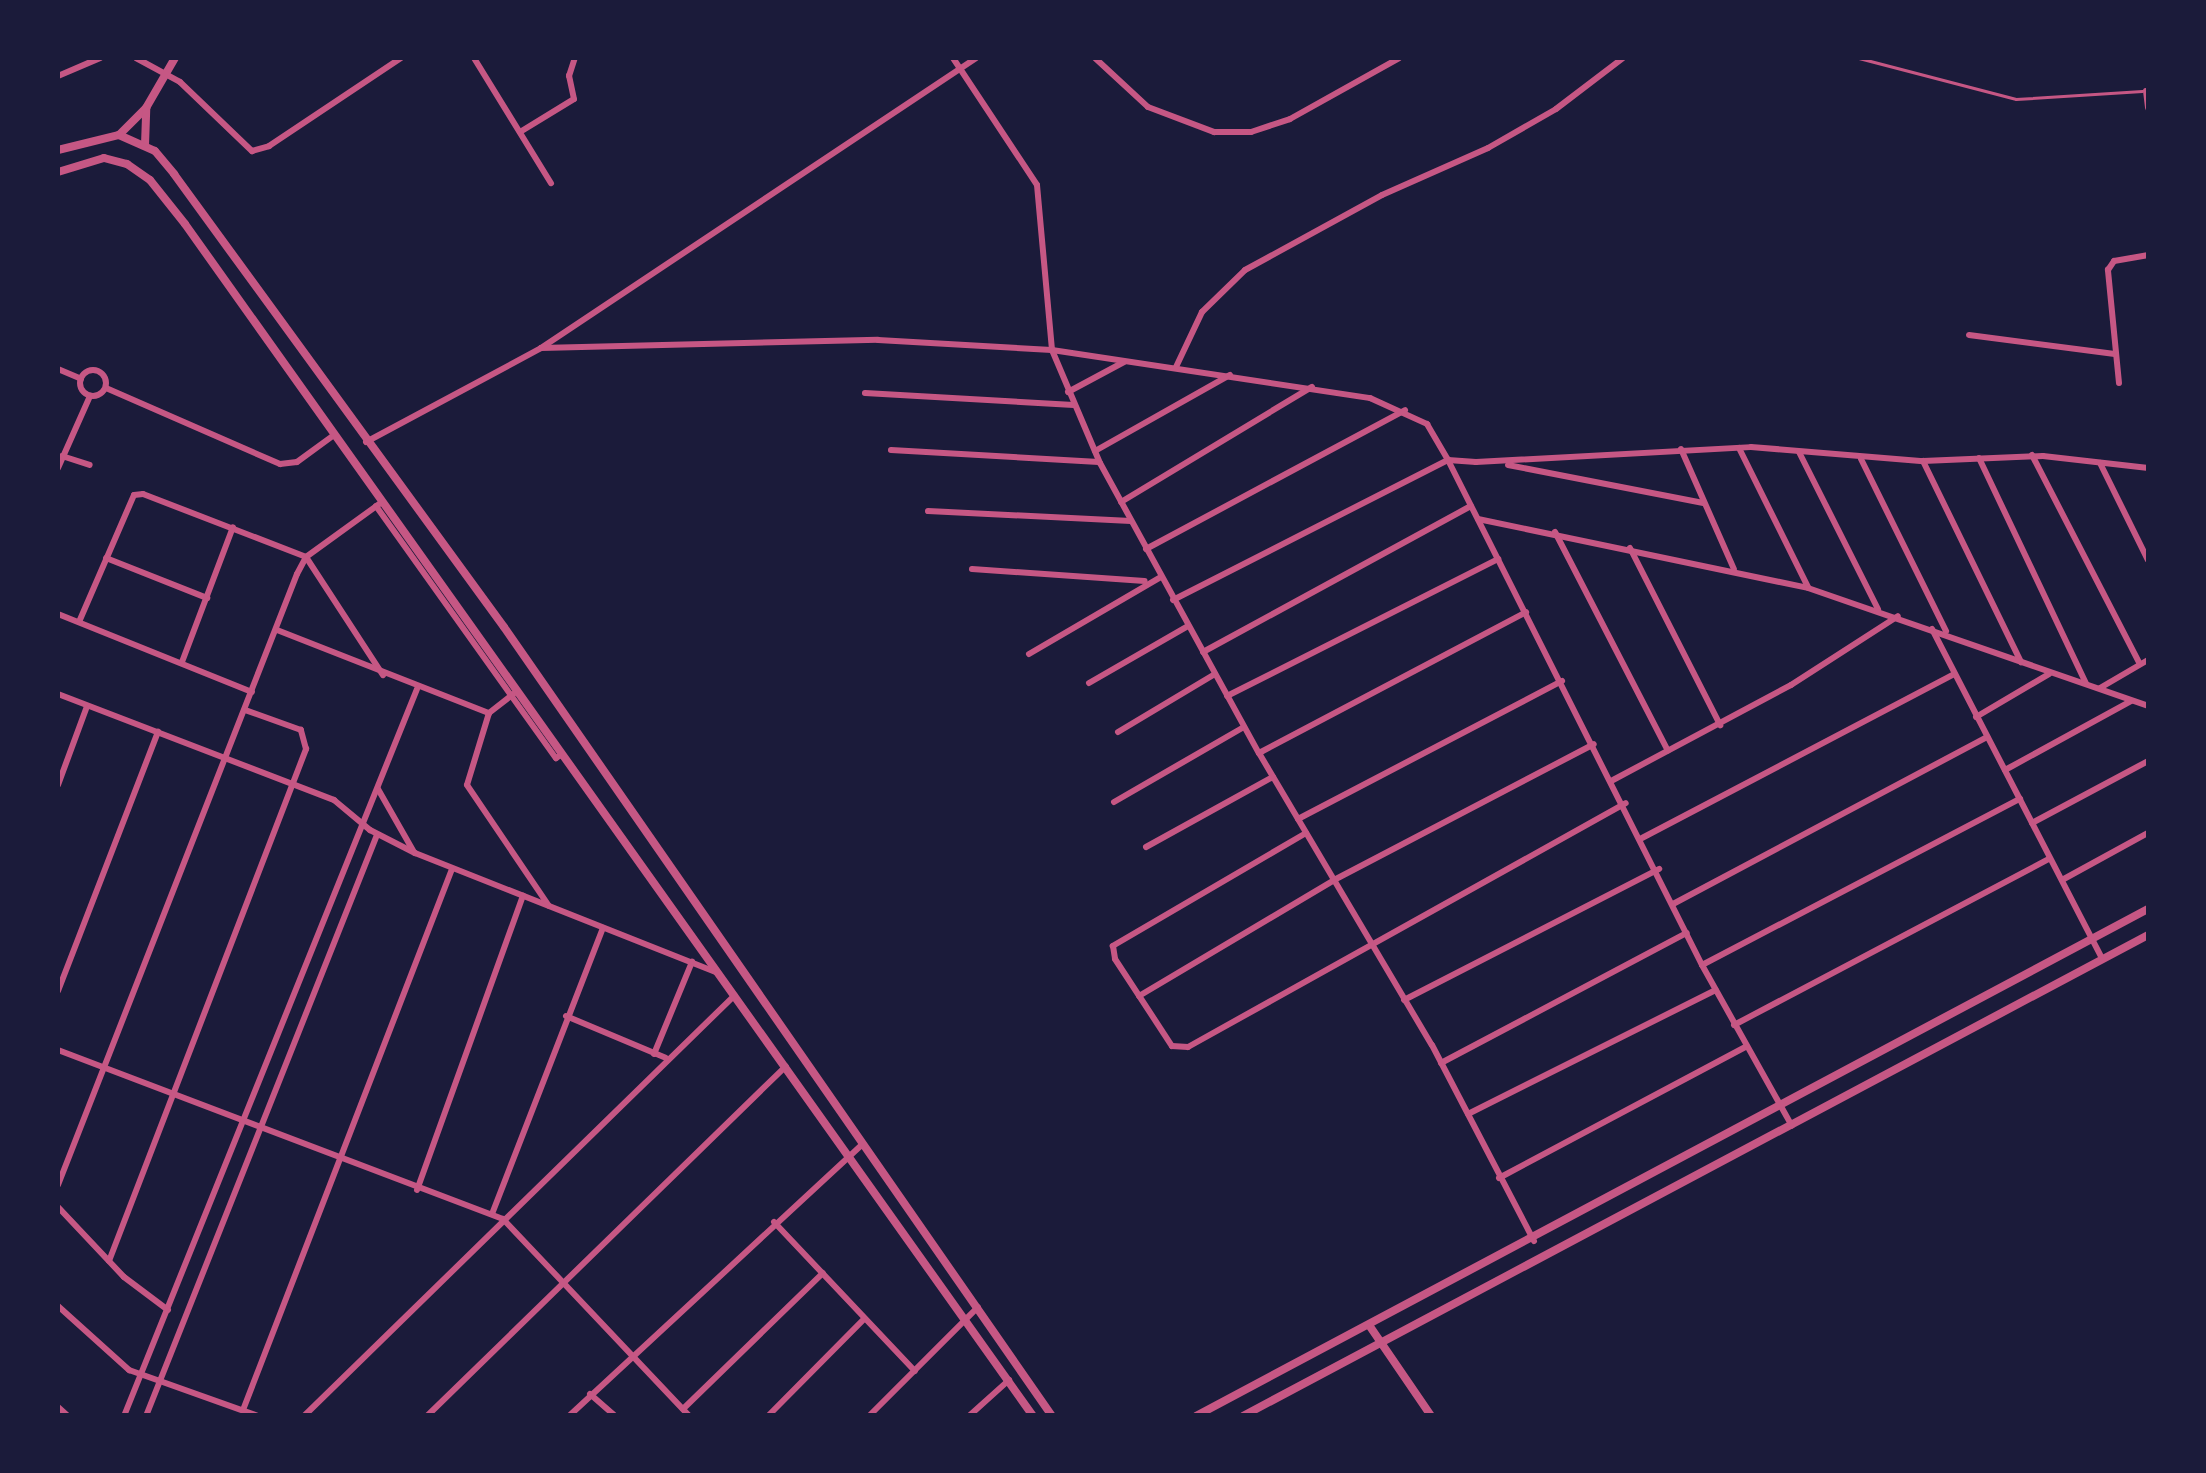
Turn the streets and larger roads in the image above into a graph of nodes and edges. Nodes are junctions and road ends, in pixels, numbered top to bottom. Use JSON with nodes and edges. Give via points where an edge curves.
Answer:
{"nodes":[{"id":1,"x":100,"y":58,"type":"edge"},
{"id":2,"x":136,"y":58,"type":"edge"},
{"id":3,"x":175,"y":58,"type":"edge"},
{"id":4,"x":400,"y":58,"type":"edge"},
{"id":5,"x":474,"y":58,"type":"edge"},
{"id":6,"x":575,"y":58,"type":"edge"},
{"id":7,"x":954,"y":58,"type":"edge"},
{"id":8,"x":976,"y":58,"type":"edge"},
{"id":9,"x":1095,"y":58,"type":"edge"},
{"id":10,"x":1399,"y":58,"type":"edge"},
{"id":11,"x":1623,"y":58,"type":"edge"},
{"id":12,"x":961,"y":67,"type":"junction"},
{"id":13,"x":167,"y":73,"type":"junction"},
{"id":14,"x":58,"y":76,"type":"edge"},
{"id":15,"x":2147,"y":90,"type":"edge"},
{"id":16,"x":146,"y":108,"type":"junction"},
{"id":17,"x":2148,"y":108,"type":"edge"},
{"id":18,"x":520,"y":132,"type":"junction"},
{"id":19,"x":119,"y":134,"type":"junction"},
{"id":20,"x":145,"y":144,"type":"junction"},
{"id":21,"x":58,"y":150,"type":"edge"},
{"id":22,"x":58,"y":172,"type":"edge"},
{"id":23,"x":551,"y":182,"type":"dead end"},
{"id":24,"x":2148,"y":255,"type":"edge"},
{"id":25,"x":277,"y":318,"type":"junction"},
{"id":26,"x":260,"y":331,"type":"junction"},
{"id":27,"x":1968,"y":336,"type":"dead end"},
{"id":28,"x":541,"y":348,"type":"junction"},
{"id":29,"x":1052,"y":350,"type":"junction"},
{"id":30,"x":2114,"y":354,"type":"junction"},
{"id":31,"x":1126,"y":360,"type":"junction"},
{"id":32,"x":308,"y":362,"type":"junction"},
{"id":33,"x":1176,"y":367,"type":"junction"},
{"id":34,"x":58,"y":369,"type":"edge"},
{"id":35,"x":291,"y":374,"type":"junction"},
{"id":36,"x":1231,"y":374,"type":"junction"},
{"id":37,"x":80,"y":379,"type":"junction"},
{"id":38,"x":2118,"y":383,"type":"dead end"},
{"id":39,"x":1312,"y":387,"type":"junction"},
{"id":40,"x":106,"y":388,"type":"junction"},
{"id":41,"x":1068,"y":392,"type":"junction"},
{"id":42,"x":864,"y":394,"type":"dead end"},
{"id":43,"x":90,"y":396,"type":"junction"},
{"id":44,"x":1074,"y":405,"type":"junction"},
{"id":45,"x":1405,"y":410,"type":"junction"},
{"id":46,"x":334,"y":435,"type":"junction"},
{"id":47,"x":365,"y":442,"type":"junction"},
{"id":48,"x":1738,"y":448,"type":"junction"},
{"id":49,"x":1680,"y":449,"type":"junction"},
{"id":50,"x":891,"y":450,"type":"dead end"},
{"id":51,"x":1095,"y":450,"type":"junction"},
{"id":52,"x":1799,"y":452,"type":"junction"},
{"id":53,"x":2032,"y":455,"type":"junction"},
{"id":54,"x":62,"y":456,"type":"junction"},
{"id":55,"x":1860,"y":458,"type":"junction"},
{"id":56,"x":1979,"y":458,"type":"junction"},
{"id":57,"x":1448,"y":460,"type":"junction"},
{"id":58,"x":1100,"y":462,"type":"junction"},
{"id":59,"x":1922,"y":462,"type":"junction"},
{"id":60,"x":2100,"y":463,"type":"junction"},
{"id":61,"x":1501,"y":464,"type":"junction"},
{"id":62,"x":90,"y":465,"type":"dead end"},
{"id":63,"x":58,"y":468,"type":"edge"},
{"id":64,"x":2148,"y":468,"type":"edge"},
{"id":65,"x":1121,"y":502,"type":"junction"},
{"id":66,"x":1702,"y":503,"type":"junction"},
{"id":67,"x":379,"y":504,"type":"junction"},
{"id":68,"x":1471,"y":506,"type":"junction"},
{"id":69,"x":928,"y":511,"type":"dead end"},
{"id":70,"x":1478,"y":519,"type":"junction"},
{"id":71,"x":1132,"y":522,"type":"junction"},
{"id":72,"x":233,"y":527,"type":"junction"},
{"id":73,"x":1555,"y":532,"type":"junction"},
{"id":74,"x":1629,"y":546,"type":"junction"},
{"id":75,"x":1146,"y":549,"type":"junction"},
{"id":76,"x":306,"y":557,"type":"junction"},
{"id":77,"x":106,"y":558,"type":"junction"},
{"id":78,"x":1498,"y":559,"type":"junction"},
{"id":79,"x":2148,"y":560,"type":"edge"},
{"id":80,"x":972,"y":569,"type":"dead end"},
{"id":81,"x":1735,"y":570,"type":"junction"},
{"id":82,"x":1161,"y":577,"type":"junction"},
{"id":83,"x":1145,"y":580,"type":"junction"},
{"id":84,"x":1808,"y":588,"type":"junction"},
{"id":85,"x":207,"y":598,"type":"junction"},
{"id":86,"x":1173,"y":600,"type":"junction"},
{"id":87,"x":1878,"y":610,"type":"junction"},
{"id":88,"x":1526,"y":612,"type":"junction"},
{"id":89,"x":58,"y":614,"type":"edge"},
{"id":90,"x":1898,"y":616,"type":"junction"},
{"id":91,"x":78,"y":622,"type":"junction"},
{"id":92,"x":1188,"y":626,"type":"junction"},
{"id":93,"x":1932,"y":629,"type":"junction"},
{"id":94,"x":277,"y":630,"type":"junction"},
{"id":95,"x":1947,"y":633,"type":"junction"},
{"id":96,"x":1202,"y":652,"type":"junction"},
{"id":97,"x":1028,"y":654,"type":"dead end"},
{"id":98,"x":182,"y":662,"type":"junction"},
{"id":99,"x":2022,"y":662,"type":"junction"},
{"id":100,"x":2144,"y":662,"type":"edge"},
{"id":101,"x":1215,"y":674,"type":"junction"},
{"id":102,"x":1955,"y":674,"type":"junction"},
{"id":103,"x":2050,"y":674,"type":"junction"},
{"id":104,"x":383,"y":675,"type":"junction"},
{"id":105,"x":1562,"y":681,"type":"junction"},
{"id":106,"x":1089,"y":684,"type":"dead end"},
{"id":107,"x":2086,"y":684,"type":"junction"},
{"id":108,"x":2100,"y":688,"type":"junction"},
{"id":109,"x":417,"y":689,"type":"junction"},
{"id":110,"x":252,"y":692,"type":"junction"},
{"id":111,"x":514,"y":693,"type":"junction"},
{"id":112,"x":58,"y":694,"type":"edge"},
{"id":113,"x":1227,"y":696,"type":"junction"},
{"id":114,"x":2132,"y":700,"type":"junction"},
{"id":115,"x":87,"y":706,"type":"junction"},
{"id":116,"x":2148,"y":706,"type":"edge"},
{"id":117,"x":245,"y":710,"type":"junction"},
{"id":118,"x":489,"y":712,"type":"junction"},
{"id":119,"x":1976,"y":717,"type":"junction"},
{"id":120,"x":1720,"y":725,"type":"junction"},
{"id":121,"x":1244,"y":727,"type":"junction"},
{"id":122,"x":572,"y":731,"type":"junction"},
{"id":123,"x":158,"y":732,"type":"junction"},
{"id":124,"x":1118,"y":732,"type":"dead end"},
{"id":125,"x":1987,"y":737,"type":"junction"},
{"id":126,"x":553,"y":743,"type":"junction"},
{"id":127,"x":1594,"y":744,"type":"junction"},
{"id":128,"x":1668,"y":751,"type":"junction"},
{"id":129,"x":1259,"y":754,"type":"junction"},
{"id":130,"x":561,"y":755,"type":"junction"},
{"id":131,"x":226,"y":760,"type":"junction"},
{"id":132,"x":2148,"y":760,"type":"edge"},
{"id":133,"x":2006,"y":770,"type":"junction"},
{"id":134,"x":1273,"y":777,"type":"junction"},
{"id":135,"x":1614,"y":780,"type":"junction"},
{"id":136,"x":294,"y":784,"type":"junction"},
{"id":137,"x":58,"y":785,"type":"edge"},
{"id":138,"x":378,"y":788,"type":"junction"},
{"id":139,"x":2020,"y":799,"type":"junction"},
{"id":140,"x":1114,"y":802,"type":"dead end"},
{"id":141,"x":1626,"y":804,"type":"junction"},
{"id":142,"x":1298,"y":819,"type":"junction"},
{"id":143,"x":2032,"y":823,"type":"junction"},
{"id":144,"x":362,"y":824,"type":"junction"},
{"id":145,"x":1306,"y":833,"type":"junction"},
{"id":146,"x":2148,"y":833,"type":"edge"},
{"id":147,"x":377,"y":834,"type":"junction"},
{"id":148,"x":1642,"y":838,"type":"junction"},
{"id":149,"x":1146,"y":847,"type":"dead end"},
{"id":150,"x":414,"y":853,"type":"junction"},
{"id":151,"x":2048,"y":859,"type":"junction"},
{"id":152,"x":452,"y":869,"type":"junction"},
{"id":153,"x":1659,"y":869,"type":"junction"},
{"id":154,"x":1334,"y":880,"type":"junction"},
{"id":155,"x":2061,"y":880,"type":"junction"},
{"id":156,"x":522,"y":896,"type":"junction"},
{"id":157,"x":1673,"y":904,"type":"junction"},
{"id":158,"x":550,"y":906,"type":"junction"},
{"id":159,"x":2148,"y":909,"type":"edge"},
{"id":160,"x":604,"y":928,"type":"junction"},
{"id":161,"x":714,"y":930,"type":"junction"},
{"id":162,"x":1687,"y":934,"type":"junction"},
{"id":163,"x":2148,"y":935,"type":"edge"},
{"id":164,"x":2091,"y":938,"type":"junction"},
{"id":165,"x":697,"y":942,"type":"junction"},
{"id":166,"x":1368,"y":942,"type":"junction"},
{"id":167,"x":2102,"y":959,"type":"junction"},
{"id":168,"x":692,"y":962,"type":"junction"},
{"id":169,"x":1702,"y":965,"type":"junction"},
{"id":170,"x":720,"y":973,"type":"junction"},
{"id":171,"x":1716,"y":990,"type":"junction"},
{"id":172,"x":58,"y":991,"type":"edge"},
{"id":173,"x":735,"y":995,"type":"junction"},
{"id":174,"x":1139,"y":996,"type":"junction"},
{"id":175,"x":1404,"y":1000,"type":"junction"},
{"id":176,"x":566,"y":1016,"type":"junction"},
{"id":177,"x":1734,"y":1025,"type":"junction"},
{"id":178,"x":1745,"y":1047,"type":"junction"},
{"id":179,"x":58,"y":1050,"type":"edge"},
{"id":180,"x":654,"y":1054,"type":"junction"},
{"id":181,"x":666,"y":1058,"type":"junction"},
{"id":182,"x":1441,"y":1062,"type":"junction"},
{"id":183,"x":786,"y":1066,"type":"junction"},
{"id":184,"x":103,"y":1068,"type":"junction"},
{"id":185,"x":171,"y":1092,"type":"junction"},
{"id":186,"x":1781,"y":1110,"type":"junction"},
{"id":187,"x":1468,"y":1114,"type":"junction"},
{"id":188,"x":240,"y":1119,"type":"junction"},
{"id":189,"x":1792,"y":1126,"type":"junction"},
{"id":190,"x":260,"y":1127,"type":"junction"},
{"id":191,"x":863,"y":1144,"type":"junction"},
{"id":192,"x":851,"y":1154,"type":"junction"},
{"id":193,"x":342,"y":1162,"type":"junction"},
{"id":194,"x":1500,"y":1178,"type":"junction"},
{"id":195,"x":58,"y":1185,"type":"edge"},
{"id":196,"x":417,"y":1190,"type":"junction"},
{"id":197,"x":58,"y":1206,"type":"edge"},
{"id":198,"x":492,"y":1214,"type":"junction"},
{"id":199,"x":503,"y":1219,"type":"junction"},
{"id":200,"x":774,"y":1222,"type":"junction"},
{"id":201,"x":1534,"y":1241,"type":"junction"},
{"id":202,"x":109,"y":1261,"type":"junction"},
{"id":203,"x":822,"y":1273,"type":"junction"},
{"id":204,"x":559,"y":1284,"type":"junction"},
{"id":205,"x":58,"y":1306,"type":"edge"},
{"id":206,"x":978,"y":1307,"type":"junction"},
{"id":207,"x":168,"y":1310,"type":"junction"},
{"id":208,"x":967,"y":1318,"type":"junction"},
{"id":209,"x":864,"y":1319,"type":"junction"},
{"id":210,"x":1369,"y":1325,"type":"junction"},
{"id":211,"x":1379,"y":1340,"type":"junction"},
{"id":212,"x":628,"y":1357,"type":"junction"},
{"id":213,"x":914,"y":1371,"type":"junction"},
{"id":214,"x":140,"y":1374,"type":"junction"},
{"id":215,"x":160,"y":1378,"type":"junction"},
{"id":216,"x":1009,"y":1380,"type":"junction"},
{"id":217,"x":590,"y":1394,"type":"junction"},
{"id":218,"x":58,"y":1407,"type":"edge"},
{"id":219,"x":243,"y":1410,"type":"junction"},
{"id":220,"x":686,"y":1412,"type":"edge"},
{"id":221,"x":68,"y":1416,"type":"edge"},
{"id":222,"x":124,"y":1416,"type":"edge"},
{"id":223,"x":146,"y":1416,"type":"edge"},
{"id":224,"x":258,"y":1416,"type":"edge"},
{"id":225,"x":304,"y":1416,"type":"edge"},
{"id":226,"x":426,"y":1416,"type":"edge"},
{"id":227,"x":570,"y":1416,"type":"edge"},
{"id":228,"x":615,"y":1416,"type":"edge"},
{"id":229,"x":768,"y":1416,"type":"edge"},
{"id":230,"x":869,"y":1416,"type":"edge"},
{"id":231,"x":969,"y":1416,"type":"edge"},
{"id":232,"x":1034,"y":1416,"type":"edge"},
{"id":233,"x":1052,"y":1416,"type":"edge"},
{"id":234,"x":1196,"y":1416,"type":"edge"},
{"id":235,"x":1243,"y":1416,"type":"edge"},
{"id":236,"x":1431,"y":1416,"type":"edge"}],
"edges":[{"from":1,"to":14,"type":"street"},
{"from":2,"to":13,"type":"street"},
{"from":3,"to":13,"type":"street"},
{"from":4,"to":13,"type":"street","via":[[261,150],[235,140]]},
{"from":5,"to":18,"type":"street"},
{"from":6,"to":18,"type":"street","via":[[569,76],[574,99]]},
{"from":7,"to":12,"type":"street"},
{"from":8,"to":12,"type":"street"},
{"from":9,"to":10,"type":"street","via":[[1148,108],[1214,132],[1251,132],[1290,119]]},
{"from":11,"to":33,"type":"street","via":[[1556,109],[1488,148],[1382,194],[1245,270],[1202,312]]},
{"from":12,"to":28,"type":"street"},
{"from":12,"to":29,"type":"street","via":[[1037,185]]},
{"from":13,"to":16,"type":"street"},
{"from":15,"to":17,"type":"street"},
{"from":16,"to":19,"type":"street"},
{"from":16,"to":20,"type":"street"},
{"from":18,"to":23,"type":"street"},
{"from":19,"to":20,"type":"street"},
{"from":19,"to":21,"type":"street"},
{"from":20,"to":25,"type":"street"},
{"from":22,"to":26,"type":"street","via":[[104,158],[150,180]]},
{"from":24,"to":30,"type":"street","via":[[2114,261],[2108,270]]},
{"from":25,"to":26,"type":"street","via":[[276,333]]},
{"from":25,"to":32,"type":"street"},
{"from":26,"to":35,"type":"street"},
{"from":27,"to":30,"type":"street"},
{"from":28,"to":29,"type":"street","via":[[878,340]]},
{"from":28,"to":47,"type":"street"},
{"from":29,"to":31,"type":"street"},
{"from":29,"to":41,"type":"street"},
{"from":30,"to":38,"type":"street"},
{"from":31,"to":33,"type":"street"},
{"from":31,"to":41,"type":"street"},
{"from":32,"to":35,"type":"street","via":[[294,359]]},
{"from":32,"to":47,"type":"street"},
{"from":33,"to":36,"type":"street"},
{"from":34,"to":37,"type":"street"},
{"from":35,"to":46,"type":"street"},
{"from":36,"to":39,"type":"street"},
{"from":36,"to":51,"type":"street"},
{"from":37,"to":40,"type":"street","via":[[95,370]]},
{"from":37,"to":43,"type":"street"},
{"from":39,"to":45,"type":"street"},
{"from":39,"to":65,"type":"street"},
{"from":40,"to":43,"type":"street"},
{"from":40,"to":46,"type":"street","via":[[280,464],[297,462]]},
{"from":41,"to":44,"type":"street"},
{"from":42,"to":44,"type":"street"},
{"from":43,"to":54,"type":"street"},
{"from":44,"to":51,"type":"street"},
{"from":45,"to":57,"type":"street","via":[[1428,424]]},
{"from":45,"to":75,"type":"street"},
{"from":46,"to":67,"type":"street"},
{"from":47,"to":122,"type":"street"},
{"from":48,"to":49,"type":"street"},
{"from":48,"to":52,"type":"street"},
{"from":48,"to":84,"type":"street"},
{"from":49,"to":61,"type":"street"},
{"from":49,"to":66,"type":"street"},
{"from":50,"to":58,"type":"street"},
{"from":51,"to":58,"type":"street"},
{"from":52,"to":55,"type":"street"},
{"from":52,"to":87,"type":"street"},
{"from":53,"to":56,"type":"street"},
{"from":53,"to":60,"type":"street"},
{"from":53,"to":100,"type":"street"},
{"from":54,"to":62,"type":"street"},
{"from":54,"to":63,"type":"street"},
{"from":55,"to":59,"type":"street"},
{"from":55,"to":95,"type":"street"},
{"from":56,"to":59,"type":"street"},
{"from":56,"to":107,"type":"street"},
{"from":57,"to":61,"type":"street"},
{"from":57,"to":68,"type":"street"},
{"from":57,"to":86,"type":"street"},
{"from":58,"to":65,"type":"street"},
{"from":59,"to":99,"type":"street"},
{"from":60,"to":64,"type":"street"},
{"from":60,"to":79,"type":"street"},
{"from":61,"to":66,"type":"street"},
{"from":65,"to":71,"type":"street"},
{"from":66,"to":81,"type":"street"},
{"from":67,"to":76,"type":"street"},
{"from":67,"to":111,"type":"street"},
{"from":68,"to":70,"type":"street"},
{"from":68,"to":96,"type":"street"},
{"from":69,"to":71,"type":"street"},
{"from":70,"to":73,"type":"street"},
{"from":70,"to":78,"type":"street"},
{"from":71,"to":75,"type":"street"},
{"from":72,"to":76,"type":"street"},
{"from":72,"to":77,"type":"street","via":[[138,493]]},
{"from":72,"to":85,"type":"street"},
{"from":73,"to":74,"type":"street"},
{"from":73,"to":128,"type":"street"},
{"from":74,"to":81,"type":"street"},
{"from":74,"to":120,"type":"street"},
{"from":75,"to":82,"type":"street"},
{"from":76,"to":94,"type":"street"},
{"from":76,"to":104,"type":"street"},
{"from":77,"to":85,"type":"street"},
{"from":77,"to":91,"type":"street"},
{"from":78,"to":88,"type":"street"},
{"from":78,"to":113,"type":"street"},
{"from":80,"to":83,"type":"street"},
{"from":81,"to":84,"type":"street"},
{"from":82,"to":83,"type":"street"},
{"from":82,"to":86,"type":"street"},
{"from":83,"to":97,"type":"street"},
{"from":84,"to":87,"type":"street"},
{"from":85,"to":98,"type":"street"},
{"from":86,"to":92,"type":"street"},
{"from":87,"to":90,"type":"street"},
{"from":88,"to":105,"type":"street"},
{"from":88,"to":129,"type":"street"},
{"from":89,"to":91,"type":"street"},
{"from":90,"to":93,"type":"street"},
{"from":90,"to":120,"type":"street"},
{"from":91,"to":98,"type":"street"},
{"from":92,"to":96,"type":"street"},
{"from":92,"to":106,"type":"street"},
{"from":93,"to":95,"type":"street"},
{"from":93,"to":102,"type":"street"},
{"from":94,"to":104,"type":"street"},
{"from":94,"to":110,"type":"street"},
{"from":95,"to":99,"type":"street"},
{"from":96,"to":101,"type":"street"},
{"from":98,"to":110,"type":"street"},
{"from":99,"to":103,"type":"street"},
{"from":100,"to":108,"type":"street"},
{"from":101,"to":113,"type":"street"},
{"from":101,"to":124,"type":"street"},
{"from":102,"to":119,"type":"street"},
{"from":102,"to":148,"type":"street"},
{"from":103,"to":107,"type":"street"},
{"from":103,"to":119,"type":"street"},
{"from":104,"to":109,"type":"street"},
{"from":105,"to":127,"type":"street"},
{"from":105,"to":142,"type":"street"},
{"from":107,"to":108,"type":"street"},
{"from":108,"to":114,"type":"street"},
{"from":109,"to":118,"type":"street"},
{"from":109,"to":138,"type":"street"},
{"from":110,"to":117,"type":"street"},
{"from":111,"to":118,"type":"street"},
{"from":111,"to":126,"type":"street"},
{"from":111,"to":130,"type":"street","via":[[556,758]]},
{"from":112,"to":115,"type":"street"},
{"from":113,"to":121,"type":"street"},
{"from":114,"to":116,"type":"street"},
{"from":114,"to":133,"type":"street"},
{"from":115,"to":123,"type":"street"},
{"from":115,"to":137,"type":"street"},
{"from":117,"to":131,"type":"street"},
{"from":117,"to":136,"type":"street","via":[[292,726],[306,738]]},
{"from":118,"to":158,"type":"street","via":[[467,784]]},
{"from":119,"to":125,"type":"street"},
{"from":120,"to":128,"type":"street"},
{"from":121,"to":129,"type":"street"},
{"from":121,"to":140,"type":"street"},
{"from":122,"to":126,"type":"street"},
{"from":122,"to":161,"type":"street"},
{"from":123,"to":131,"type":"street"},
{"from":123,"to":172,"type":"street"},
{"from":125,"to":133,"type":"street"},
{"from":125,"to":157,"type":"street"},
{"from":126,"to":130,"type":"street"},
{"from":127,"to":135,"type":"street"},
{"from":127,"to":154,"type":"street"},
{"from":128,"to":135,"type":"street"},
{"from":129,"to":134,"type":"street"},
{"from":130,"to":165,"type":"street"},
{"from":131,"to":136,"type":"street"},
{"from":131,"to":184,"type":"street"},
{"from":132,"to":143,"type":"street"},
{"from":133,"to":139,"type":"street"},
{"from":134,"to":142,"type":"street"},
{"from":134,"to":149,"type":"street"},
{"from":135,"to":141,"type":"street"},
{"from":136,"to":144,"type":"street","via":[[342,804]]},
{"from":136,"to":185,"type":"street"},
{"from":138,"to":144,"type":"street"},
{"from":138,"to":150,"type":"street"},
{"from":139,"to":143,"type":"street"},
{"from":139,"to":169,"type":"street"},
{"from":141,"to":148,"type":"street"},
{"from":141,"to":166,"type":"street"},
{"from":142,"to":145,"type":"street"},
{"from":143,"to":151,"type":"street"},
{"from":144,"to":147,"type":"street"},
{"from":144,"to":188,"type":"street"},
{"from":145,"to":154,"type":"street"},
{"from":145,"to":174,"type":"street","via":[[1116,941],[1112,951]]},
{"from":146,"to":155,"type":"street"},
{"from":147,"to":150,"type":"street"},
{"from":147,"to":190,"type":"street"},
{"from":148,"to":153,"type":"street"},
{"from":150,"to":152,"type":"street"},
{"from":151,"to":155,"type":"street"},
{"from":151,"to":177,"type":"street"},
{"from":152,"to":156,"type":"street"},
{"from":152,"to":193,"type":"street"},
{"from":153,"to":157,"type":"street"},
{"from":153,"to":175,"type":"street"},
{"from":154,"to":166,"type":"street"},
{"from":154,"to":174,"type":"street"},
{"from":155,"to":164,"type":"street"},
{"from":156,"to":158,"type":"street"},
{"from":156,"to":196,"type":"street"},
{"from":157,"to":162,"type":"street"},
{"from":158,"to":160,"type":"street"},
{"from":159,"to":164,"type":"street"},
{"from":160,"to":168,"type":"street"},
{"from":160,"to":176,"type":"street"},
{"from":161,"to":165,"type":"street"},
{"from":161,"to":191,"type":"street"},
{"from":162,"to":169,"type":"street"},
{"from":162,"to":182,"type":"street"},
{"from":163,"to":167,"type":"street"},
{"from":164,"to":167,"type":"street"},
{"from":164,"to":186,"type":"street"},
{"from":165,"to":170,"type":"street"},
{"from":166,"to":174,"type":"street","via":[[1188,1047],[1164,1039]]},
{"from":166,"to":175,"type":"street"},
{"from":167,"to":189,"type":"street"},
{"from":168,"to":170,"type":"street"},
{"from":168,"to":180,"type":"street"},
{"from":169,"to":171,"type":"street"},
{"from":170,"to":173,"type":"street"},
{"from":171,"to":177,"type":"street"},
{"from":171,"to":187,"type":"street"},
{"from":173,"to":181,"type":"street"},
{"from":173,"to":183,"type":"street"},
{"from":175,"to":182,"type":"street"},
{"from":176,"to":180,"type":"street"},
{"from":176,"to":198,"type":"street"},
{"from":177,"to":178,"type":"street"},
{"from":178,"to":186,"type":"street"},
{"from":178,"to":194,"type":"street"},
{"from":179,"to":184,"type":"street"},
{"from":180,"to":181,"type":"street"},
{"from":181,"to":199,"type":"street"},
{"from":182,"to":187,"type":"street"},
{"from":183,"to":192,"type":"street"},
{"from":183,"to":204,"type":"street"},
{"from":184,"to":185,"type":"street"},
{"from":184,"to":195,"type":"street"},
{"from":185,"to":188,"type":"street"},
{"from":185,"to":202,"type":"street"},
{"from":186,"to":189,"type":"street"},
{"from":186,"to":201,"type":"street"},
{"from":187,"to":194,"type":"street"},
{"from":188,"to":190,"type":"street"},
{"from":188,"to":207,"type":"street"},
{"from":189,"to":211,"type":"street"},
{"from":190,"to":193,"type":"street"},
{"from":190,"to":215,"type":"street"},
{"from":191,"to":192,"type":"street"},
{"from":191,"to":206,"type":"street"},
{"from":192,"to":200,"type":"street"},
{"from":192,"to":208,"type":"street"},
{"from":193,"to":196,"type":"street"},
{"from":193,"to":219,"type":"street"},
{"from":194,"to":201,"type":"street"},
{"from":196,"to":198,"type":"street"},
{"from":197,"to":202,"type":"street"},
{"from":198,"to":199,"type":"street"},
{"from":199,"to":204,"type":"street"},
{"from":199,"to":225,"type":"street"},
{"from":200,"to":203,"type":"street"},
{"from":200,"to":212,"type":"street"},
{"from":201,"to":210,"type":"street"},
{"from":202,"to":207,"type":"street"},
{"from":203,"to":209,"type":"street"},
{"from":203,"to":220,"type":"street"},
{"from":204,"to":212,"type":"street"},
{"from":204,"to":226,"type":"street"},
{"from":205,"to":214,"type":"street","via":[[111,1359]]},
{"from":206,"to":208,"type":"street"},
{"from":206,"to":233,"type":"street"},
{"from":207,"to":214,"type":"street"},
{"from":208,"to":213,"type":"street"},
{"from":208,"to":216,"type":"street"},
{"from":209,"to":213,"type":"street"},
{"from":209,"to":229,"type":"street"},
{"from":210,"to":211,"type":"street"},
{"from":210,"to":234,"type":"street"},
{"from":211,"to":235,"type":"street"},
{"from":211,"to":236,"type":"street"},
{"from":212,"to":217,"type":"street"},
{"from":212,"to":220,"type":"street"},
{"from":213,"to":230,"type":"street"},
{"from":214,"to":215,"type":"street"},
{"from":214,"to":222,"type":"street"},
{"from":215,"to":219,"type":"street"},
{"from":215,"to":223,"type":"street"},
{"from":216,"to":231,"type":"street"},
{"from":216,"to":232,"type":"street"},
{"from":217,"to":227,"type":"street"},
{"from":217,"to":228,"type":"street"},
{"from":218,"to":221,"type":"street"},
{"from":219,"to":224,"type":"street"}]}
